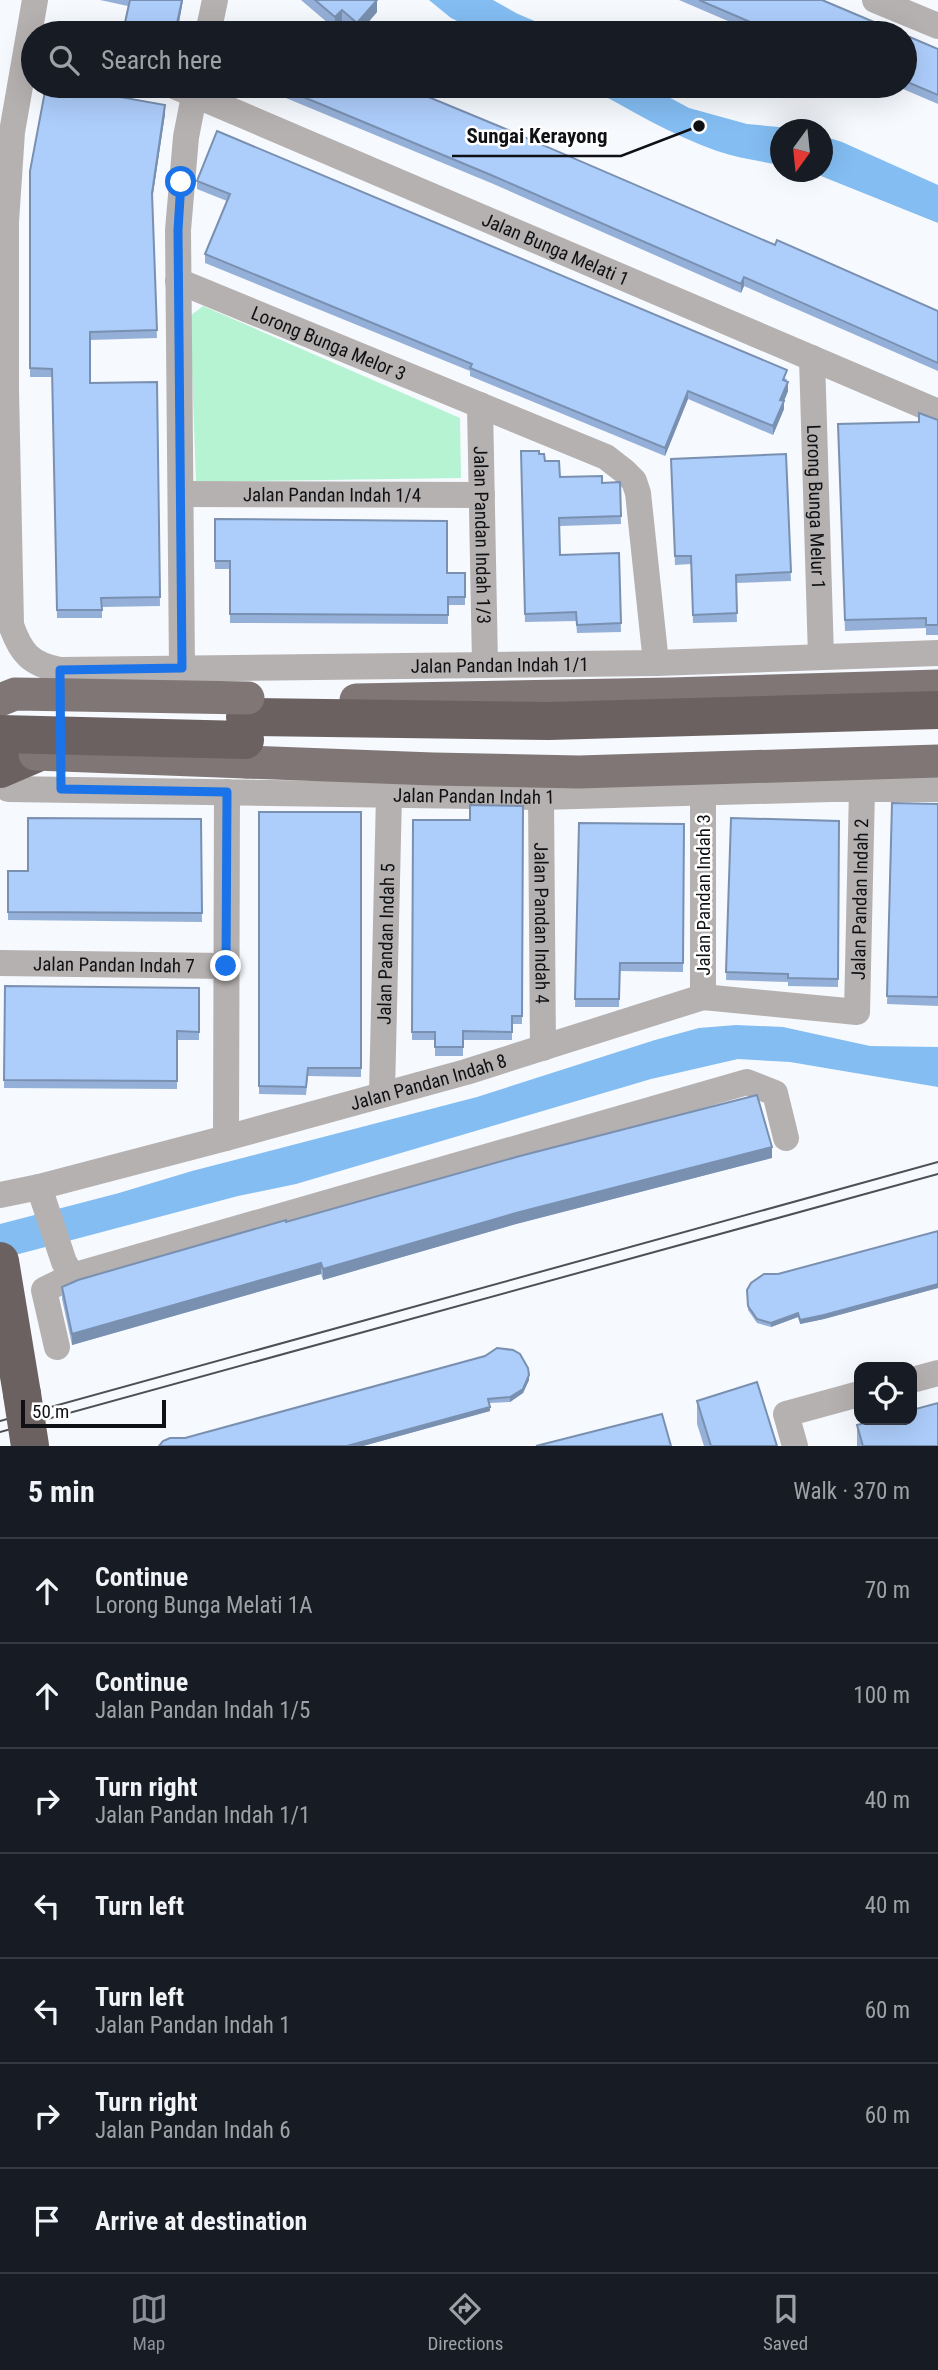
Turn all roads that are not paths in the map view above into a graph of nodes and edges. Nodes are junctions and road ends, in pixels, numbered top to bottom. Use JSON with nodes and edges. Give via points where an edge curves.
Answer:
{"nodes":[{"id":1,"x":35,"y":0,"type":"edge"},
{"id":2,"x":215,"y":0,"type":"edge"},
{"id":3,"x":888,"y":3,"type":"edge"},
{"id":4,"x":936,"y":20,"type":"edge"},
{"id":5,"x":37,"y":21,"type":"edge"},
{"id":6,"x":211,"y":21,"type":"edge"},
{"id":7,"x":21,"y":97,"type":"edge"},
{"id":8,"x":187,"y":98,"type":"edge"},
{"id":9,"x":211,"y":98,"type":"edge"},
{"id":10,"x":178,"y":281,"type":"junction"},
{"id":11,"x":812,"y":358,"type":"junction"},
{"id":12,"x":480,"y":405,"type":"junction"},
{"id":13,"x":938,"y":412,"type":"edge"},
{"id":14,"x":182,"y":494,"type":"junction"},
{"id":15,"x":482,"y":495,"type":"junction"},
{"id":16,"x":938,"y":653,"type":"edge"},
{"id":17,"x":821,"y":657,"type":"junction"},
{"id":18,"x":656,"y":663,"type":"junction"},
{"id":19,"x":485,"y":664,"type":"junction"},
{"id":20,"x":182,"y":668,"type":"junction"},
{"id":21,"x":60,"y":670,"type":"junction"},
{"id":22,"x":938,"y":686,"type":"edge"},
{"id":23,"x":4,"y":698,"type":"edge"},
{"id":24,"x":938,"y":710,"type":"edge"},
{"id":25,"x":246,"y":729,"type":"junction"},
{"id":26,"x":0,"y":734,"type":"edge"},
{"id":27,"x":549,"y":734,"type":"junction"},
{"id":28,"x":938,"y":735,"type":"edge"},
{"id":29,"x":18,"y":753,"type":"edge"},
{"id":30,"x":938,"y":761,"type":"edge"},
{"id":31,"x":831,"y":777,"type":"junction"},
{"id":32,"x":4,"y":779,"type":"edge"},
{"id":33,"x":61,"y":789,"type":"junction"},
{"id":34,"x":862,"y":789,"type":"junction"},
{"id":35,"x":938,"y":789,"type":"edge"},
{"id":36,"x":227,"y":792,"type":"junction"},
{"id":37,"x":703,"y":793,"type":"junction"},
{"id":38,"x":389,"y":795,"type":"junction"},
{"id":39,"x":541,"y":797,"type":"junction"},
{"id":40,"x":0,"y":963,"type":"edge"},
{"id":41,"x":226,"y":966,"type":"junction"},
{"id":42,"x":704,"y":997,"type":"junction"},
{"id":43,"x":857,"y":1012,"type":"joint"},
{"id":44,"x":543,"y":1048,"type":"junction"},
{"id":45,"x":382,"y":1093,"type":"junction"},
{"id":46,"x":226,"y":1138,"type":"junction"},
{"id":47,"x":786,"y":1138,"type":"dead end"},
{"id":48,"x":41,"y":1194,"type":"junction"},
{"id":49,"x":0,"y":1195,"type":"edge"},
{"id":50,"x":0,"y":1261,"type":"edge"},
{"id":51,"x":68,"y":1269,"type":"junction"},
{"id":52,"x":57,"y":1347,"type":"dead end"},
{"id":53,"x":938,"y":1373,"type":"edge"},
{"id":54,"x":917,"y":1379,"type":"edge"},
{"id":55,"x":854,"y":1395,"type":"edge"},
{"id":56,"x":30,"y":1446,"type":"edge"},
{"id":57,"x":795,"y":1446,"type":"edge"}],
"edges":[{"from":1,"to":5,"type":"street"},
{"from":2,"to":6,"type":"street"},
{"from":3,"to":4,"type":"street"},
{"from":7,"to":21,"type":"street","via":[[12,132],[6,222],[11,625],[27,656]]},
{"from":8,"to":10,"type":"street"},
{"from":9,"to":11,"type":"street","name":"Jalan Bunga Melati 1"},
{"from":10,"to":12,"type":"street","name":"Lorong Bunga Melor 3"},
{"from":10,"to":14,"type":"street"},
{"from":11,"to":13,"type":"street","name":"Jalan Bunga Melati 1"},
{"from":11,"to":17,"type":"street","name":"Lorong Bunga Melur 1"},
{"from":12,"to":15,"type":"street","name":"Jalan Pandan Indah 1/3"},
{"from":12,"to":18,"type":"street","name":"Lorong Bunga Melor 3","via":[[606,457],[634,481],[641,509]]},
{"from":14,"to":15,"type":"street","name":"Jalan Pandan Indah 1/4"},
{"from":14,"to":20,"type":"street"},
{"from":15,"to":19,"type":"street","name":"Jalan Pandan Indah 1/3"},
{"from":16,"to":17,"type":"street","name":"Jalan Pandan Indah 1/1"},
{"from":17,"to":18,"type":"street","name":"Jalan Pandan Indah 1/1"},
{"from":18,"to":19,"type":"street","name":"Jalan Pandan Indah 1/1"},
{"from":19,"to":20,"type":"street","name":"Jalan Pandan Indah 1/1"},
{"from":20,"to":21,"type":"street","name":"Jalan Pandan Indah 1/1"},
{"from":21,"to":33,"type":"street"},
{"from":22,"to":25,"type":"main road","via":[[357,700]]},
{"from":23,"to":25,"type":"highway"},
{"from":24,"to":27,"type":"highway"},
{"from":25,"to":26,"type":"highway","bridge":true},
{"from":25,"to":27,"type":"highway"},
{"from":25,"to":29,"type":"main road","bridge":true},
{"from":25,"to":31,"type":"main road","via":[[433,769]]},
{"from":27,"to":28,"type":"highway"},
{"from":29,"to":32,"type":"highway"},
{"from":30,"to":31,"type":"main road"},
{"from":31,"to":34,"type":"street","name":"Jalan Pandan Indah 1"},
{"from":31,"to":37,"type":"street","name":"Jalan Pandan Indah 1"},
{"from":32,"to":33,"type":"street","name":"Jalan Pandan Indah 1"},
{"from":33,"to":36,"type":"street","name":"Jalan Pandan Indah 1"},
{"from":34,"to":35,"type":"street","name":"Jalan Pandan Indah 1"},
{"from":34,"to":43,"type":"street","name":"Jalan Pandan Indah 2"},
{"from":36,"to":38,"type":"street","name":"Jalan Pandan Indah 1"},
{"from":36,"to":41,"type":"street"},
{"from":37,"to":39,"type":"street","name":"Jalan Pandan Indah 1"},
{"from":37,"to":42,"type":"street","name":"Jalan Pandan Indah 3"},
{"from":38,"to":39,"type":"street","name":"Jalan Pandan Indah 1"},
{"from":38,"to":45,"type":"street","name":"Jalan Pandan Indah 5"},
{"from":39,"to":44,"type":"street","name":"Jalan Pandan Indah 4"},
{"from":40,"to":41,"type":"street","name":"Jalan Pandan Indah 7"},
{"from":41,"to":46,"type":"street"},
{"from":42,"to":43,"type":"street","name":"Jalan Pandan Indah 8"},
{"from":42,"to":44,"type":"street","name":"Jalan Pandan Indah 8"},
{"from":44,"to":45,"type":"street","name":"Jalan Pandan Indah 8"},
{"from":45,"to":46,"type":"street","name":"Jalan Pandan Indah 8"},
{"from":46,"to":48,"type":"street","name":"Jalan Pandan Indah 8"},
{"from":47,"to":51,"type":"street","via":[[775,1093],[747,1082]]},
{"from":48,"to":49,"type":"street","name":"Jalan Pandan Indah 8"},
{"from":48,"to":51,"type":"street"},
{"from":50,"to":56,"type":"highway","bridge":true},
{"from":51,"to":52,"type":"street","via":[[44,1290]]},
{"from":53,"to":54,"type":"street"},
{"from":55,"to":57,"type":"street","via":[[786,1414]]}]}
